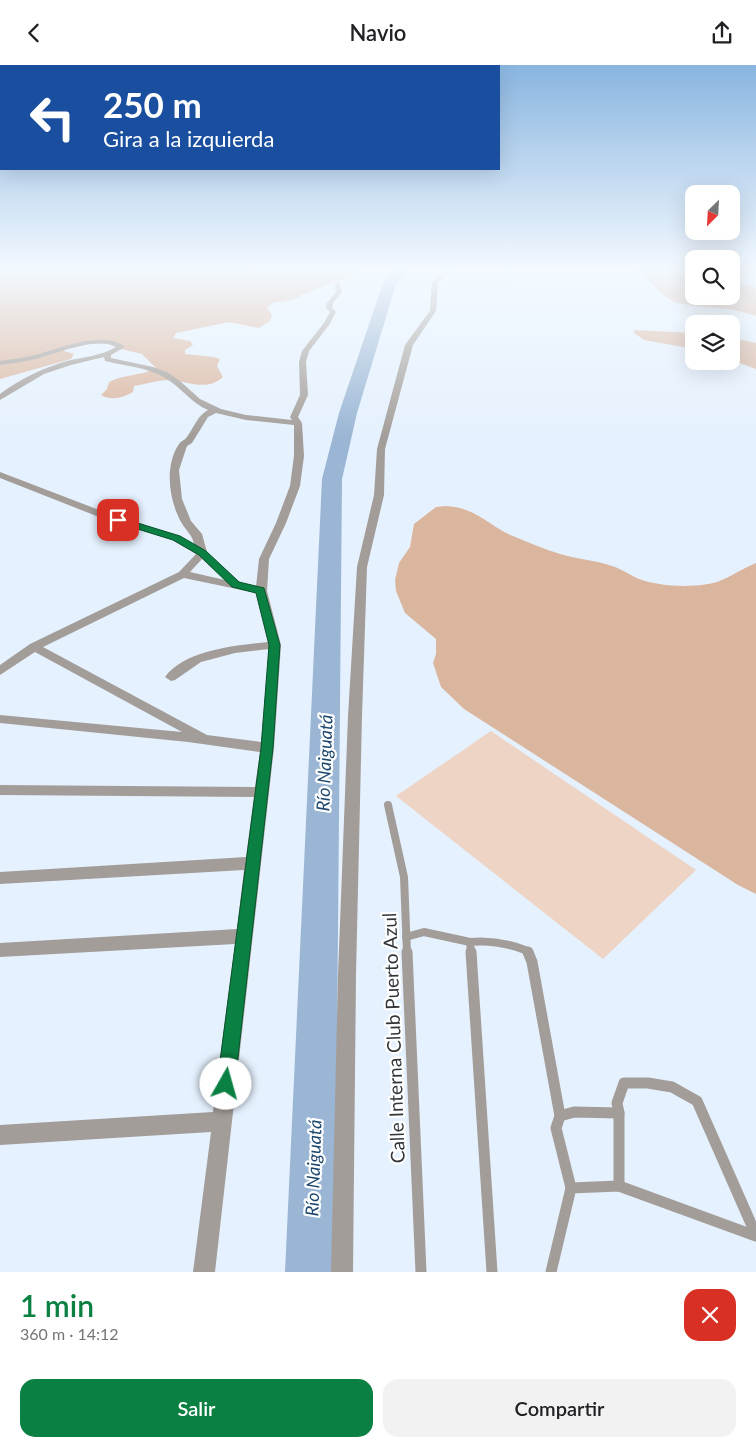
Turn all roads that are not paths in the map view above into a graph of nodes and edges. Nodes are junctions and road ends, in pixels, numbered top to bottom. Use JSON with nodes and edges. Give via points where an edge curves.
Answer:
{"nodes":[{"id":1,"x":326,"y":324,"type":"edge"},
{"id":2,"x":424,"y":324,"type":"edge"},
{"id":3,"x":107,"y":354,"type":"junction"},
{"id":4,"x":0,"y":363,"type":"edge"},
{"id":5,"x":0,"y":398,"type":"edge"},
{"id":6,"x":217,"y":409,"type":"junction"},
{"id":7,"x":298,"y":423,"type":"junction"},
{"id":8,"x":0,"y":475,"type":"edge"},
{"id":9,"x":202,"y":553,"type":"junction"},
{"id":10,"x":183,"y":574,"type":"junction"},
{"id":11,"x":236,"y":584,"type":"junction"},
{"id":12,"x":260,"y":591,"type":"junction"},
{"id":13,"x":275,"y":645,"type":"junction"},
{"id":14,"x":34,"y":647,"type":"junction"},
{"id":15,"x":0,"y":671,"type":"edge"},
{"id":16,"x":172,"y":677,"type":"dead end"},
{"id":17,"x":0,"y":719,"type":"edge"},
{"id":18,"x":208,"y":740,"type":"junction"},
{"id":19,"x":267,"y":748,"type":"junction"},
{"id":20,"x":0,"y":790,"type":"edge"},
{"id":21,"x":261,"y":792,"type":"junction"},
{"id":22,"x":388,"y":805,"type":"dead end"},
{"id":23,"x":252,"y":863,"type":"junction"},
{"id":24,"x":0,"y":878,"type":"edge"},
{"id":25,"x":244,"y":936,"type":"junction"},
{"id":26,"x":406,"y":937,"type":"junction"},
{"id":27,"x":470,"y":942,"type":"junction"},
{"id":28,"x":0,"y":950,"type":"edge"},
{"id":29,"x":619,"y":1113,"type":"junction"},
{"id":30,"x":560,"y":1116,"type":"junction"},
{"id":31,"x":222,"y":1121,"type":"junction"},
{"id":32,"x":0,"y":1135,"type":"edge"},
{"id":33,"x":618,"y":1186,"type":"junction"},
{"id":34,"x":571,"y":1188,"type":"junction"},
{"id":35,"x":756,"y":1236,"type":"edge"},
{"id":36,"x":204,"y":1272,"type":"edge"},
{"id":37,"x":342,"y":1272,"type":"edge"},
{"id":38,"x":421,"y":1272,"type":"edge"},
{"id":39,"x":492,"y":1272,"type":"edge"},
{"id":40,"x":551,"y":1272,"type":"edge"}],
"edges":[{"from":1,"to":7,"type":"street","via":[[303,357],[302,401],[294,417]]},
{"from":2,"to":37,"type":"street","via":[[409,345],[381,449],[379,495],[362,567],[348,935]]},
{"from":3,"to":4,"type":"street","via":[[121,347],[117,343],[93,342]]},
{"from":3,"to":5,"type":"street","via":[[43,372]]},
{"from":3,"to":6,"type":"street","via":[[108,359],[166,374],[198,402]]},
{"from":6,"to":7,"type":"street","via":[[237,416]]},
{"from":6,"to":9,"type":"street","via":[[205,415],[183,445],[174,470],[177,499],[186,522],[197,534]]},
{"from":7,"to":12,"type":"street","via":[[294,486],[264,559]]},
{"from":8,"to":9,"type":"street","via":[[103,515],[176,538]]},
{"from":9,"to":10,"type":"street"},
{"from":9,"to":11,"type":"street"},
{"from":10,"to":11,"type":"street"},
{"from":10,"to":14,"type":"street"},
{"from":11,"to":12,"type":"street"},
{"from":12,"to":13,"type":"street"},
{"from":13,"to":16,"type":"street","via":[[235,649],[197,659]]},
{"from":13,"to":19,"type":"street"},
{"from":14,"to":15,"type":"street"},
{"from":14,"to":18,"type":"street"},
{"from":17,"to":18,"type":"street"},
{"from":18,"to":19,"type":"street"},
{"from":19,"to":21,"type":"street"},
{"from":20,"to":21,"type":"street"},
{"from":21,"to":23,"type":"street"},
{"from":22,"to":26,"type":"lane","name":"Calle Interna Club Puerto Azul","via":[[404,877]]},
{"from":23,"to":24,"type":"street"},
{"from":23,"to":25,"type":"street"},
{"from":25,"to":28,"type":"street"},
{"from":25,"to":31,"type":"street"},
{"from":26,"to":27,"type":"lane","via":[[424,932]]},
{"from":26,"to":38,"type":"lane","name":"Calle Interna Club Puerto Azul"},
{"from":27,"to":30,"type":"lane","via":[[504,941],[528,951]]},
{"from":27,"to":39,"type":"lane"},
{"from":29,"to":30,"type":"lane","via":[[574,1112]]},
{"from":29,"to":33,"type":"lane"},
{"from":29,"to":35,"type":"lane","via":[[616,1103],[624,1083],[672,1087],[697,1101]]},
{"from":30,"to":34,"type":"lane","via":[[556,1129]]},
{"from":31,"to":32,"type":"street"},
{"from":31,"to":36,"type":"street"},
{"from":33,"to":34,"type":"lane"},
{"from":33,"to":35,"type":"lane"},
{"from":34,"to":40,"type":"lane"}]}
